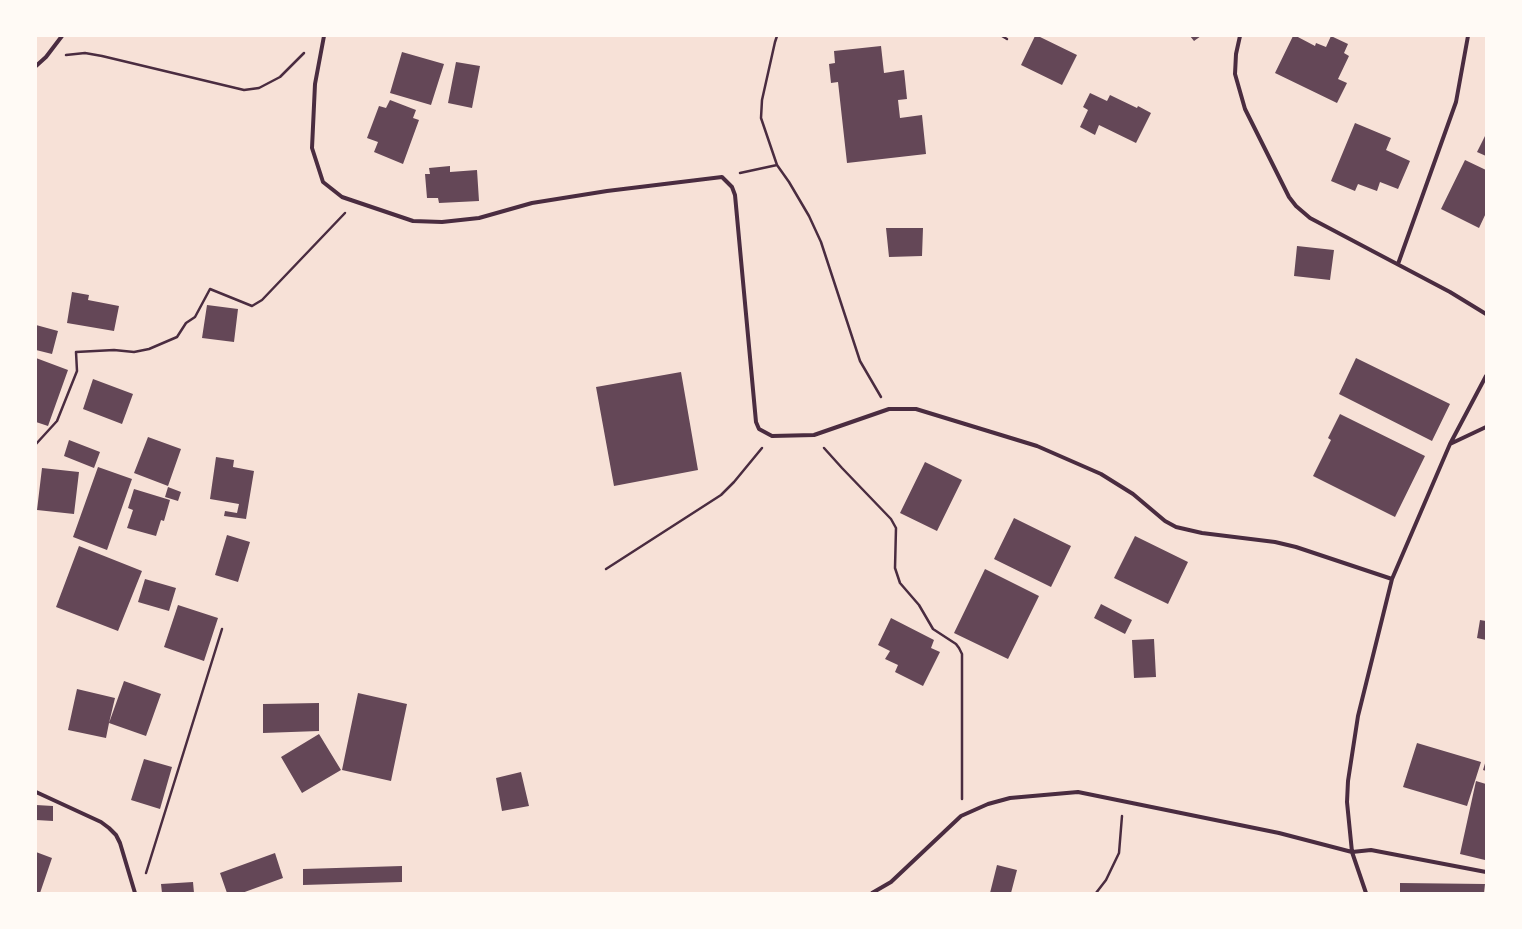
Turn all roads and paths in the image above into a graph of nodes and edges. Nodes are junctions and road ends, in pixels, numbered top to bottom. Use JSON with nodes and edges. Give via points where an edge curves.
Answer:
{"nodes":[{"id":1,"x":62,"y":36,"type":"edge"},
{"id":2,"x":324,"y":36,"type":"edge"},
{"id":3,"x":777,"y":36,"type":"edge"},
{"id":4,"x":1002,"y":36,"type":"edge"},
{"id":5,"x":1240,"y":36,"type":"edge"},
{"id":6,"x":1468,"y":36,"type":"edge"},
{"id":7,"x":1007,"y":39,"type":"dead end"},
{"id":8,"x":305,"y":52,"type":"dead end"},
{"id":9,"x":46,"y":57,"type":"junction"},
{"id":10,"x":36,"y":66,"type":"edge"},
{"id":11,"x":777,"y":165,"type":"junction"},
{"id":12,"x":722,"y":177,"type":"junction"},
{"id":13,"x":355,"y":201,"type":"junction"},
{"id":14,"x":1398,"y":264,"type":"junction"},
{"id":15,"x":1486,"y":314,"type":"edge"},
{"id":16,"x":1486,"y":376,"type":"edge"},
{"id":17,"x":889,"y":409,"type":"junction"},
{"id":18,"x":1486,"y":427,"type":"edge"},
{"id":19,"x":772,"y":436,"type":"junction"},
{"id":20,"x":814,"y":436,"type":"junction"},
{"id":21,"x":36,"y":444,"type":"edge"},
{"id":22,"x":1450,"y":444,"type":"junction"},
{"id":23,"x":606,"y":569,"type":"dead end"},
{"id":24,"x":1392,"y":579,"type":"junction"},
{"id":25,"x":222,"y":629,"type":"dead end"},
{"id":26,"x":36,"y":792,"type":"edge"},
{"id":27,"x":1124,"y":801,"type":"junction"},
{"id":28,"x":961,"y":816,"type":"junction"},
{"id":29,"x":1352,"y":852,"type":"junction"},
{"id":30,"x":1486,"y":872,"type":"edge"},
{"id":31,"x":144,"y":879,"type":"dead end"},
{"id":32,"x":135,"y":893,"type":"edge"},
{"id":33,"x":872,"y":893,"type":"edge"},
{"id":34,"x":1096,"y":893,"type":"edge"},
{"id":35,"x":1366,"y":893,"type":"edge"}],
"edges":[{"from":1,"to":9,"type":"street"},
{"from":2,"to":13,"type":"street","via":[[315,84],[312,148],[323,182],[342,197]]},
{"from":3,"to":11,"type":"path","via":[[762,100],[761,118]]},
{"from":4,"to":7,"type":"path"},
{"from":5,"to":14,"type":"street","via":[[1235,74],[1245,109],[1289,197],[1310,218]]},
{"from":6,"to":14,"type":"street","via":[[1456,102]]},
{"from":8,"to":9,"type":"path","via":[[280,76],[259,88],[244,90],[102,56],[85,54]]},
{"from":9,"to":10,"type":"street"},
{"from":11,"to":12,"type":"path"},
{"from":11,"to":17,"type":"path","via":[[822,242],[860,361]]},
{"from":12,"to":13,"type":"street","via":[[606,191],[532,203],[479,218],[442,222],[413,221]]},
{"from":12,"to":19,"type":"street","via":[[732,187],[735,195],[756,422],[760,429]]},
{"from":13,"to":21,"type":"path","via":[[262,300],[252,306],[210,289],[195,317],[186,323],[177,337],[149,349],[134,352],[76,352],[76,371],[57,421]]},
{"from":14,"to":15,"type":"street"},
{"from":16,"to":22,"type":"street"},
{"from":17,"to":20,"type":"street"},
{"from":17,"to":24,"type":"street","via":[[916,409],[1037,446],[1116,482],[1165,521],[1185,530],[1275,542]]},
{"from":18,"to":22,"type":"street"},
{"from":19,"to":20,"type":"street"},
{"from":19,"to":23,"type":"path","via":[[721,495]]},
{"from":20,"to":28,"type":"path","via":[[891,519],[896,528],[895,568],[900,583],[919,605],[933,629],[956,644],[962,654]]},
{"from":22,"to":24,"type":"street"},
{"from":24,"to":29,"type":"street","via":[[1358,716],[1348,781],[1347,802]]},
{"from":25,"to":31,"type":"path"},
{"from":26,"to":32,"type":"street","via":[[101,822],[116,835]]},
{"from":27,"to":28,"type":"street","via":[[1078,792],[1018,797],[988,804]]},
{"from":27,"to":29,"type":"street","via":[[1279,833]]},
{"from":27,"to":34,"type":"path","via":[[1119,854],[1106,880]]},
{"from":28,"to":33,"type":"street","via":[[890,882]]},
{"from":29,"to":30,"type":"street","via":[[1371,850]]},
{"from":29,"to":35,"type":"street"}]}
